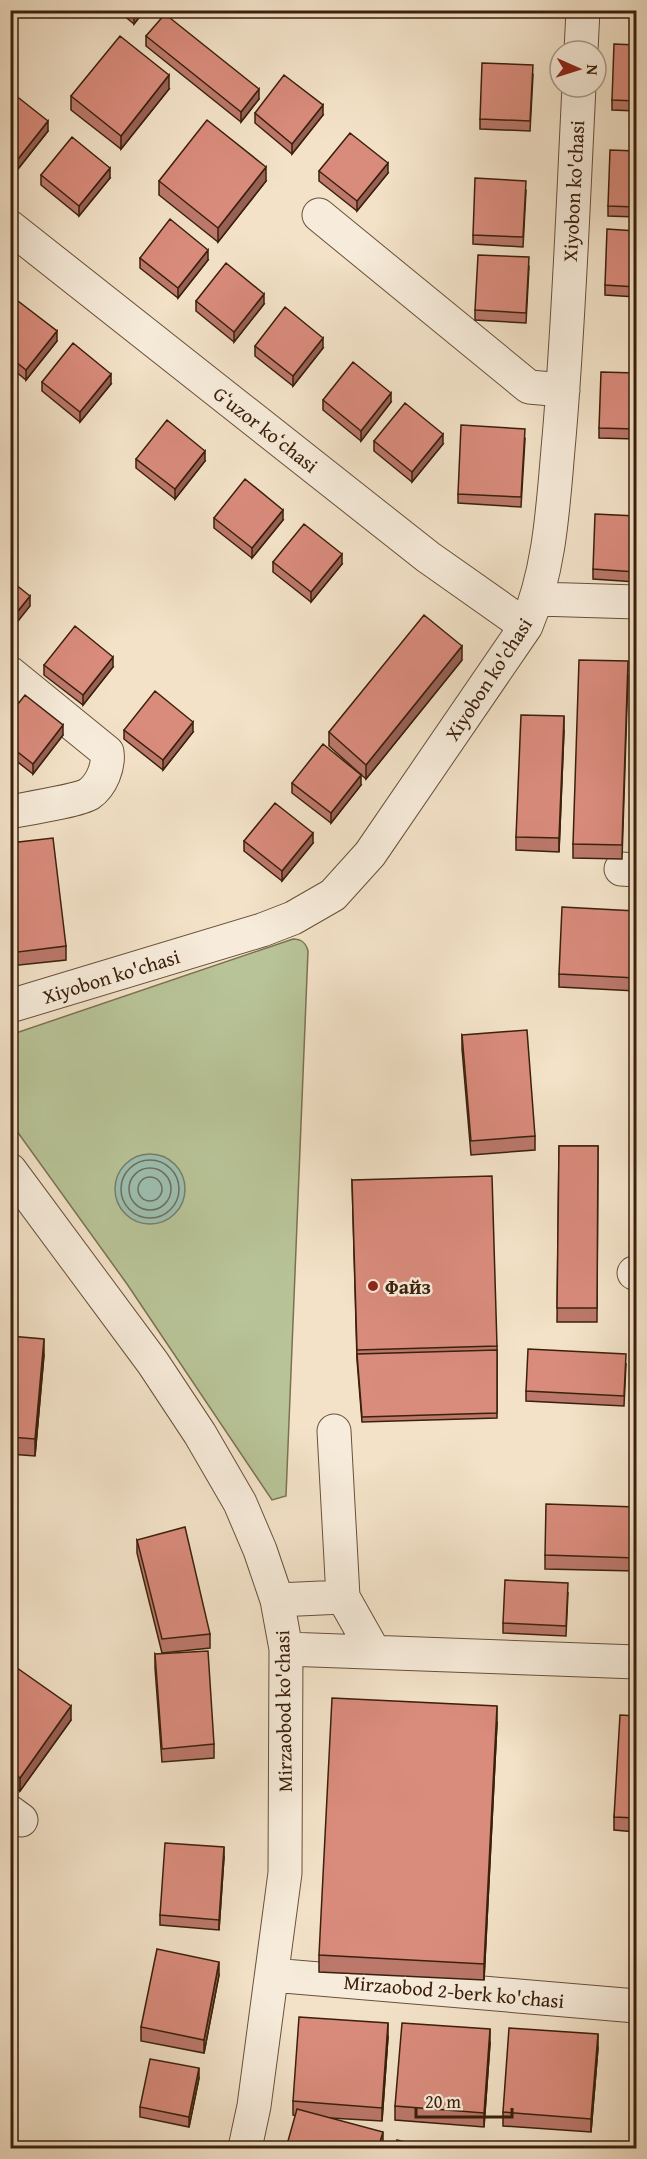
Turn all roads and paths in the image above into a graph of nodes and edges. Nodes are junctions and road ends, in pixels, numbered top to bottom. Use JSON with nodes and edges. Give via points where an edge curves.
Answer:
{"nodes":[{"id":1,"x":583,"y":10,"type":"edge"},
{"id":2,"x":582,"y":39,"type":"edge"},
{"id":3,"x":578,"y":99,"type":"edge"},
{"id":4,"x":319,"y":215,"type":"dead end"},
{"id":5,"x":10,"y":226,"type":"edge"},
{"id":6,"x":563,"y":390,"type":"junction"},
{"id":7,"x":636,"y":602,"type":"edge"},
{"id":8,"x":532,"y":613,"type":"junction"},
{"id":9,"x":10,"y":673,"type":"edge"},
{"id":10,"x":10,"y":812,"type":"edge"},
{"id":11,"x":10,"y":1006,"type":"edge"},
{"id":12,"x":10,"y":1170,"type":"edge"},
{"id":13,"x":334,"y":1431,"type":"dead end"},
{"id":14,"x":343,"y":1597,"type":"junction"},
{"id":15,"x":276,"y":1600,"type":"junction"},
{"id":16,"x":286,"y":1649,"type":"junction"},
{"id":17,"x":374,"y":1652,"type":"junction"},
{"id":18,"x":636,"y":1662,"type":"edge"},
{"id":19,"x":272,"y":1975,"type":"junction"},
{"id":20,"x":636,"y":2007,"type":"edge"},
{"id":21,"x":244,"y":2148,"type":"edge"}],
"edges":[{"from":1,"to":2,"type":"street"},
{"from":3,"to":6,"type":"street","name":"Xiyobon ko'chasi"},
{"from":4,"to":6,"type":"street","via":[[529,387]]},
{"from":5,"to":8,"type":"street","name":"Gʻuzor koʻchasi","via":[[428,557]]},
{"from":6,"to":8,"type":"street","name":"Xiyobon ko'chasi","via":[[550,537]]},
{"from":7,"to":8,"type":"street"},
{"from":8,"to":11,"type":"street","name":"Xiyobon ko'chasi","via":[[370,854],[333,895],[262,930]]},
{"from":9,"to":10,"type":"street","via":[[107,752],[109,763],[89,794]]},
{"from":12,"to":15,"type":"street","name":"Mirzaobod ko'chasi","via":[[200,1434],[240,1503]]},
{"from":13,"to":14,"type":"street"},
{"from":14,"to":15,"type":"street"},
{"from":14,"to":17,"type":"street"},
{"from":15,"to":16,"type":"street","name":"Mirzaobod ko'chasi"},
{"from":16,"to":17,"type":"street"},
{"from":16,"to":19,"type":"street","name":"Mirzaobod ko'chasi","via":[[285,1873]]},
{"from":17,"to":18,"type":"street"},
{"from":19,"to":20,"type":"street","name":"Mirzaobod 2-berk ko'chasi"},
{"from":19,"to":21,"type":"street","name":"Mirzaobod ko'chasi","via":[[254,2106]]}]}
